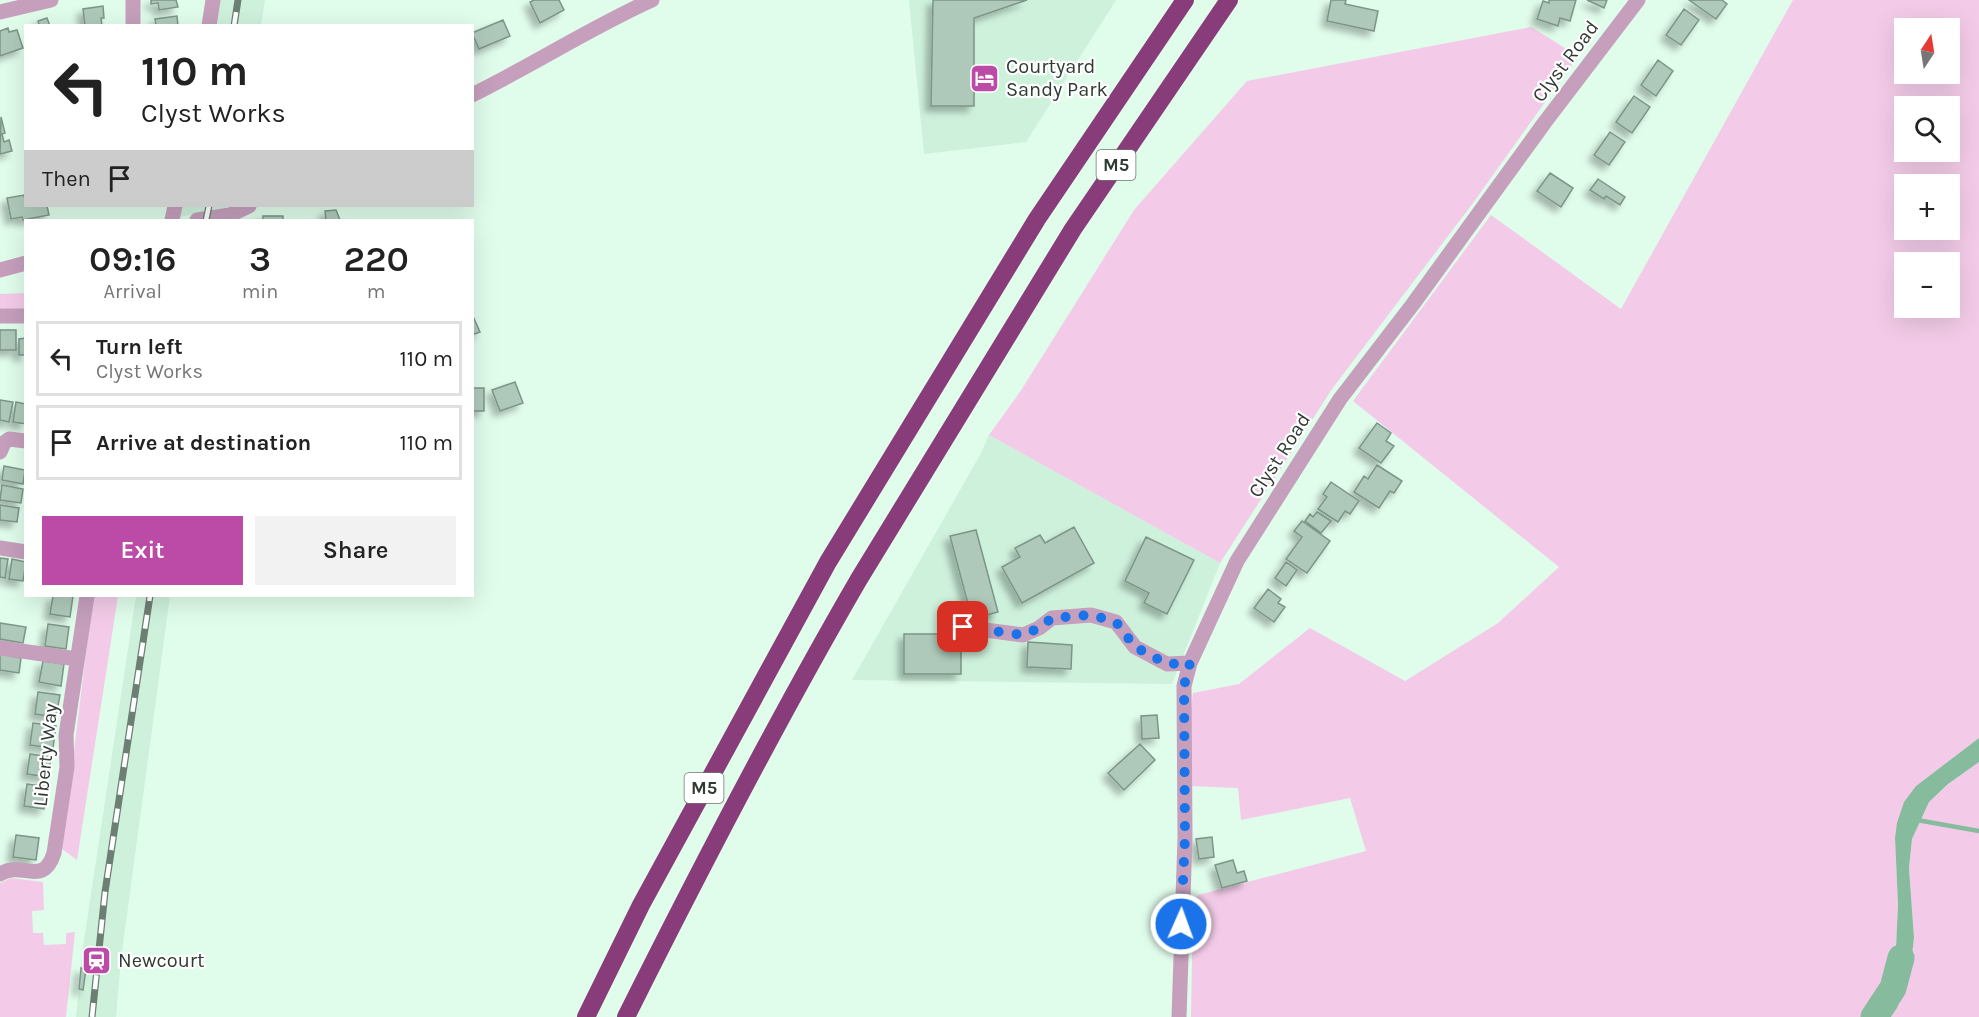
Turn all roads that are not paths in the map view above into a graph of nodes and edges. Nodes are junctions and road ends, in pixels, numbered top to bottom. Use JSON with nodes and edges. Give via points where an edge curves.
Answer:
{"nodes":[{"id":1,"x":51,"y":0,"type":"edge"},
{"id":2,"x":133,"y":0,"type":"edge"},
{"id":3,"x":213,"y":0,"type":"edge"},
{"id":4,"x":652,"y":0,"type":"edge"},
{"id":5,"x":1185,"y":0,"type":"edge"},
{"id":6,"x":1229,"y":0,"type":"edge"},
{"id":7,"x":1638,"y":0,"type":"edge"},
{"id":8,"x":0,"y":12,"type":"edge"},
{"id":9,"x":133,"y":24,"type":"edge"},
{"id":10,"x":209,"y":24,"type":"edge"},
{"id":11,"x":474,"y":93,"type":"edge"},
{"id":12,"x":247,"y":207,"type":"edge"},
{"id":13,"x":204,"y":219,"type":"edge"},
{"id":14,"x":24,"y":264,"type":"edge"},
{"id":15,"x":0,"y":270,"type":"edge"},
{"id":16,"x":0,"y":316,"type":"edge"},
{"id":17,"x":24,"y":316,"type":"edge"},
{"id":18,"x":24,"y":441,"type":"edge"},
{"id":19,"x":0,"y":452,"type":"edge"},
{"id":20,"x":0,"y":548,"type":"edge"},
{"id":21,"x":24,"y":552,"type":"edge"},
{"id":22,"x":87,"y":597,"type":"edge"},
{"id":23,"x":963,"y":627,"type":"dead end"},
{"id":24,"x":0,"y":648,"type":"edge"},
{"id":25,"x":77,"y":659,"type":"junction"},
{"id":26,"x":1190,"y":663,"type":"junction"},
{"id":27,"x":1,"y":871,"type":"edge"},
{"id":28,"x":586,"y":1017,"type":"edge"},
{"id":29,"x":626,"y":1017,"type":"edge"},
{"id":30,"x":1179,"y":1017,"type":"edge"}],
"edges":[{"from":1,"to":8,"type":"street"},
{"from":2,"to":9,"type":"street"},
{"from":3,"to":10,"type":"street"},
{"from":4,"to":11,"type":"street"},
{"from":5,"to":28,"type":"highway","number":"M5","via":[[1037,219],[828,562],[641,905]]},
{"from":6,"to":29,"type":"highway","number":"M5","via":[[1073,229],[859,579]]},
{"from":7,"to":26,"type":"street","name":"Clyst Road","via":[[1340,399],[1237,561]]},
{"from":12,"to":13,"type":"street","via":[[230,215]]},
{"from":14,"to":15,"type":"street"},
{"from":16,"to":17,"type":"street"},
{"from":18,"to":19,"type":"street","via":[[9,439]]},
{"from":20,"to":21,"type":"street"},
{"from":22,"to":25,"type":"street","name":"Liberty Way"},
{"from":23,"to":26,"type":"street","via":[[1023,635],[1052,618],[1091,615],[1116,622],[1135,647],[1167,664]]},
{"from":24,"to":25,"type":"street"},
{"from":25,"to":27,"type":"street","name":"Liberty Way","via":[[66,735],[67,767],[50,866],[43,870]]},
{"from":26,"to":30,"type":"street","name":"Clyst Road","via":[[1184,686],[1185,838]]}]}
